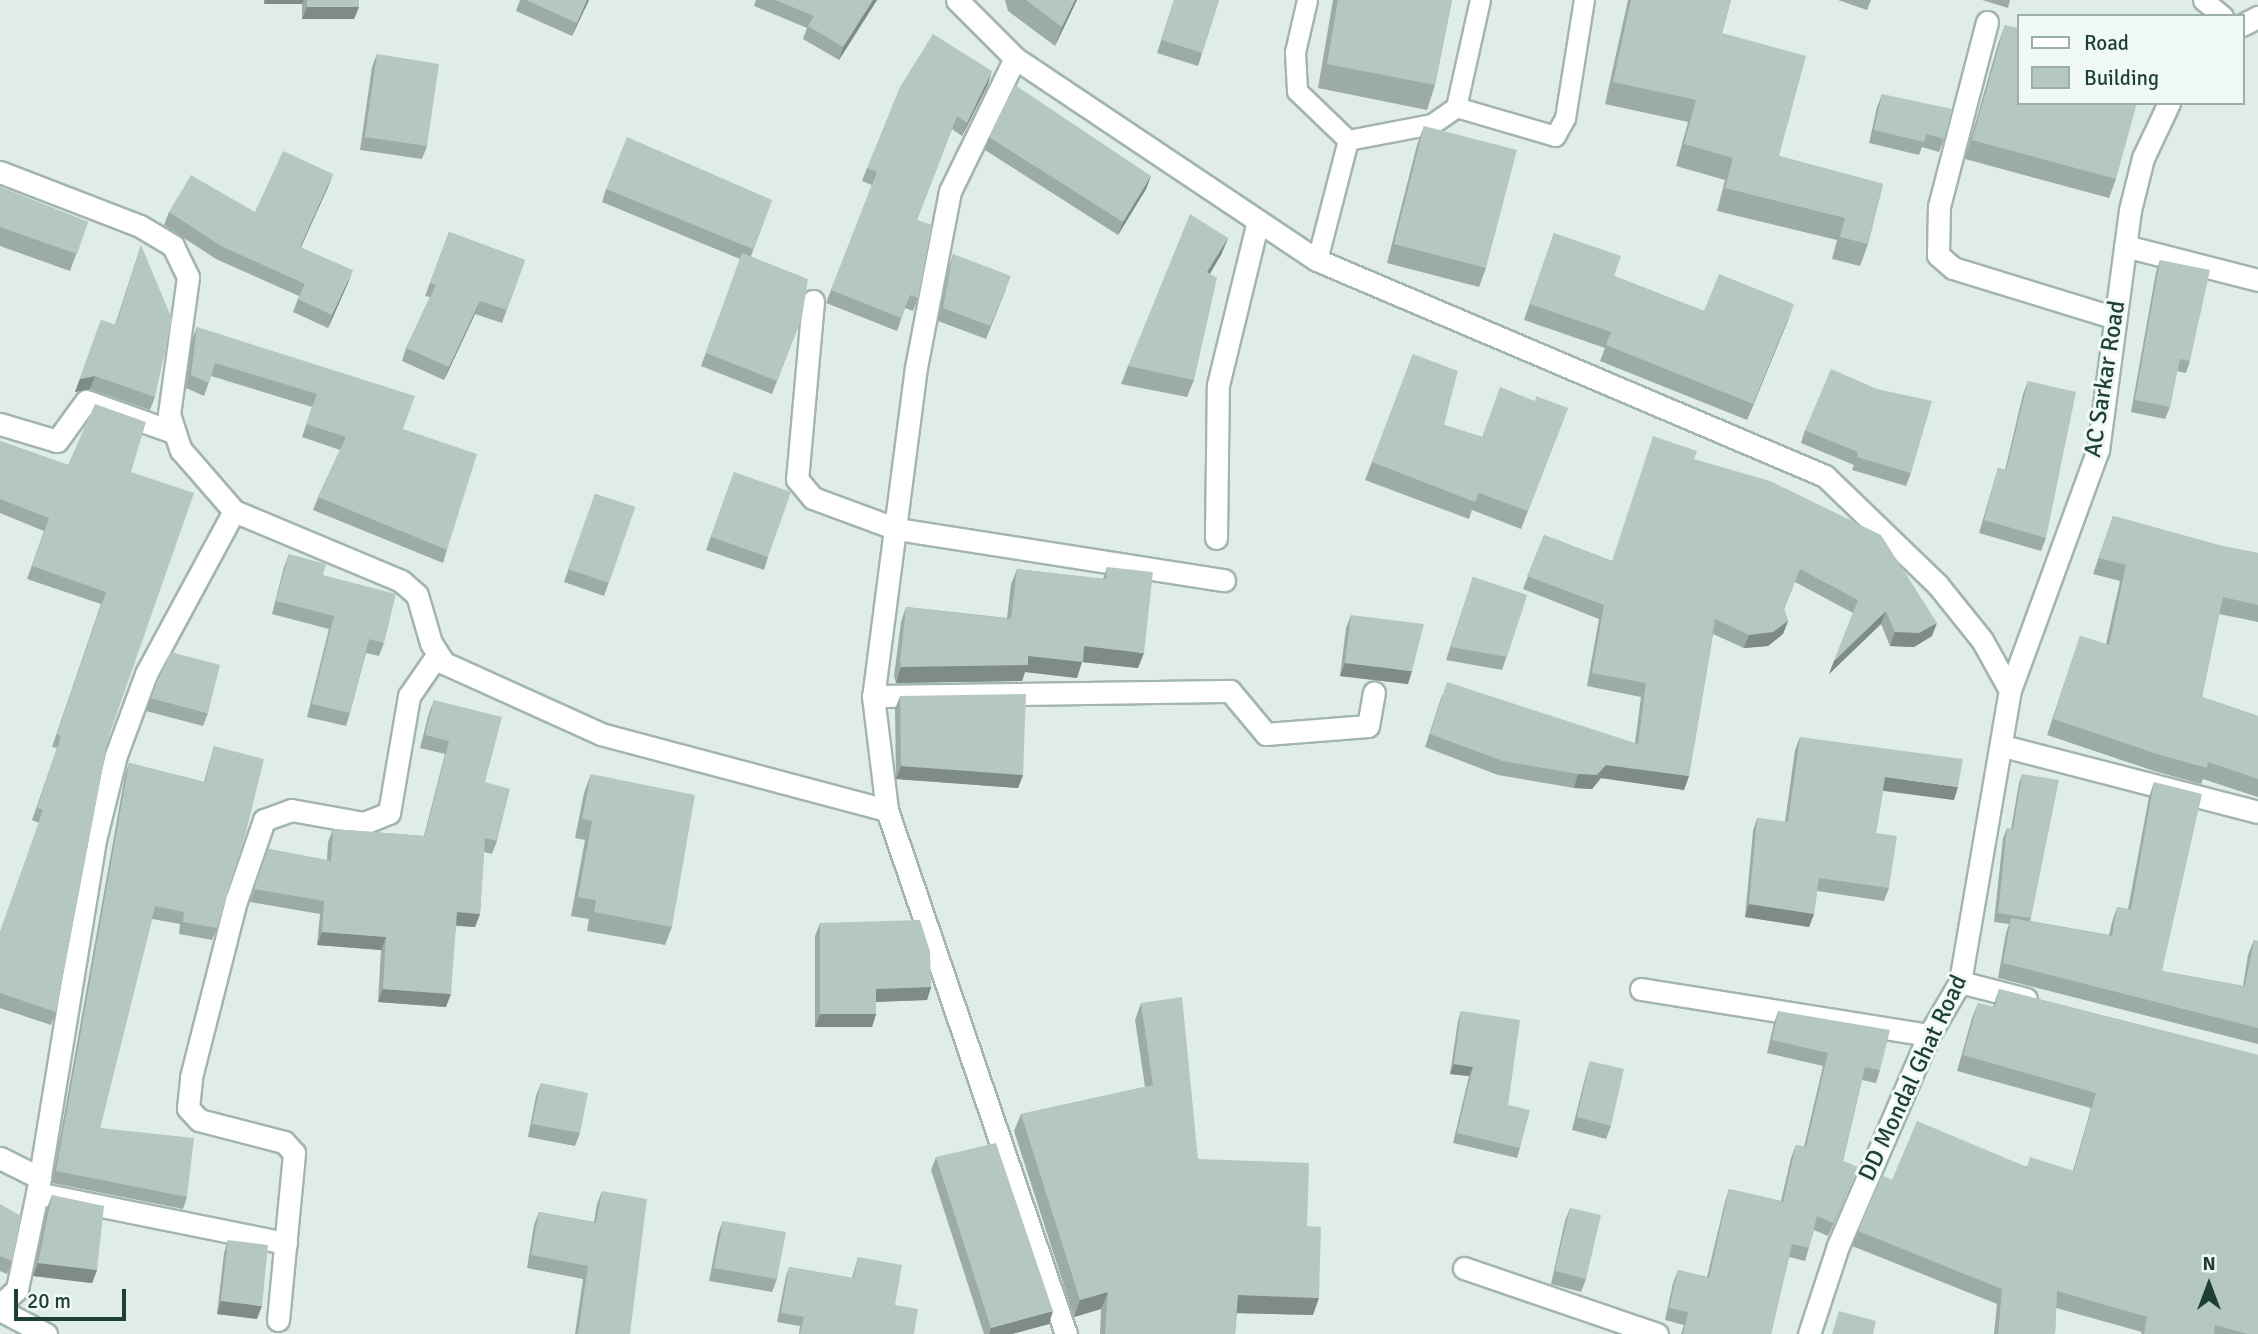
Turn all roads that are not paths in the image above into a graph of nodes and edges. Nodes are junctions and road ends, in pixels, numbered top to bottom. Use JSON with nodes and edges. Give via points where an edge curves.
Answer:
{"nodes":[{"id":1,"x":957,"y":0,"type":"edge"},
{"id":2,"x":1307,"y":0,"type":"edge"},
{"id":3,"x":1480,"y":0,"type":"edge"},
{"id":4,"x":1584,"y":0,"type":"edge"},
{"id":5,"x":2203,"y":0,"type":"edge"},
{"id":6,"x":2220,"y":14,"type":"edge"},
{"id":7,"x":1987,"y":22,"type":"dead end"},
{"id":8,"x":1015,"y":58,"type":"junction"},
{"id":9,"x":2168,"y":105,"type":"edge"},
{"id":10,"x":1456,"y":107,"type":"junction"},
{"id":11,"x":1348,"y":140,"type":"junction"},
{"id":12,"x":0,"y":172,"type":"edge"},
{"id":13,"x":1258,"y":221,"type":"junction"},
{"id":14,"x":2125,"y":246,"type":"junction"},
{"id":15,"x":1317,"y":260,"type":"junction"},
{"id":16,"x":2258,"y":280,"type":"edge"},
{"id":17,"x":813,"y":301,"type":"dead end"},
{"id":18,"x":2116,"y":318,"type":"junction"},
{"id":19,"x":0,"y":424,"type":"edge"},
{"id":20,"x":173,"y":432,"type":"junction"},
{"id":21,"x":234,"y":511,"type":"junction"},
{"id":22,"x":897,"y":529,"type":"junction"},
{"id":23,"x":1216,"y":538,"type":"dead end"},
{"id":24,"x":1224,"y":580,"type":"dead end"},
{"id":25,"x":438,"y":654,"type":"junction"},
{"id":26,"x":2010,"y":690,"type":"junction"},
{"id":27,"x":1374,"y":693,"type":"dead end"},
{"id":28,"x":873,"y":696,"type":"junction"},
{"id":29,"x":2003,"y":746,"type":"junction"},
{"id":30,"x":887,"y":810,"type":"junction"},
{"id":31,"x":2258,"y":811,"type":"edge"},
{"id":32,"x":1960,"y":982,"type":"junction"},
{"id":33,"x":1641,"y":989,"type":"dead end"},
{"id":34,"x":2055,"y":1006,"type":"edge"},
{"id":35,"x":1929,"y":1035,"type":"junction"},
{"id":36,"x":0,"y":1158,"type":"edge"},
{"id":37,"x":38,"y":1186,"type":"junction"},
{"id":38,"x":286,"y":1243,"type":"junction"},
{"id":39,"x":1464,"y":1268,"type":"dead end"},
{"id":40,"x":0,"y":1308,"type":"edge"},
{"id":41,"x":278,"y":1320,"type":"dead end"},
{"id":42,"x":46,"y":1334,"type":"edge"},
{"id":43,"x":1066,"y":1334,"type":"edge"},
{"id":44,"x":1657,"y":1334,"type":"edge"},
{"id":45,"x":1809,"y":1334,"type":"edge"}],
"edges":[{"from":1,"to":8,"type":"street"},
{"from":2,"to":11,"type":"lane","via":[[1295,52],[1297,91]]},
{"from":3,"to":10,"type":"lane"},
{"from":4,"to":10,"type":"lane","via":[[1565,118],[1555,136]]},
{"from":5,"to":6,"type":"lane"},
{"from":7,"to":18,"type":"street","via":[[1939,206],[1938,255],[1953,268]]},
{"from":8,"to":13,"type":"street"},
{"from":8,"to":22,"type":"street","via":[[950,191],[916,367]]},
{"from":9,"to":14,"type":"street","name":"AC Sarkar Road","via":[[2143,158]]},
{"from":10,"to":11,"type":"lane","via":[[1432,124]]},
{"from":11,"to":15,"type":"lane"},
{"from":12,"to":20,"type":"street","via":[[140,226],[184,259],[188,277],[169,414]]},
{"from":13,"to":15,"type":"street"},
{"from":13,"to":23,"type":"street","via":[[1218,385]]},
{"from":14,"to":16,"type":"street"},
{"from":14,"to":18,"type":"street","name":"AC Sarkar Road"},
{"from":15,"to":26,"type":"street","via":[[1825,477],[1937,584]]},
{"from":17,"to":22,"type":"street","via":[[797,479],[813,498]]},
{"from":18,"to":26,"type":"street","name":"AC Sarkar Road","via":[[2098,450]]},
{"from":19,"to":20,"type":"street","via":[[57,441],[86,401]]},
{"from":20,"to":21,"type":"street"},
{"from":21,"to":25,"type":"street","via":[[401,581],[417,595]]},
{"from":21,"to":37,"type":"street","via":[[146,674],[116,755],[95,840]]},
{"from":22,"to":24,"type":"street"},
{"from":22,"to":28,"type":"street"},
{"from":25,"to":30,"type":"street","via":[[465,678],[601,734]]},
{"from":25,"to":38,"type":"street","via":[[409,696],[389,813],[364,823],[291,810],[271,813],[236,901],[188,1108],[199,1120],[284,1142],[294,1153]]},
{"from":26,"to":29,"type":"street","name":"DD Mondal Ghat Road"},
{"from":27,"to":28,"type":"street","via":[[1368,726],[1266,734],[1230,691]]},
{"from":28,"to":30,"type":"street"},
{"from":29,"to":31,"type":"street"},
{"from":29,"to":32,"type":"street","name":"DD Mondal Ghat Road"},
{"from":30,"to":43,"type":"street"},
{"from":32,"to":34,"type":"street"},
{"from":32,"to":35,"type":"street","name":"DD Mondal Ghat Road"},
{"from":33,"to":35,"type":"street"},
{"from":35,"to":45,"type":"street","name":"DD Mondal Ghat Road","via":[[1838,1246]]},
{"from":36,"to":37,"type":"street"},
{"from":37,"to":38,"type":"street"},
{"from":37,"to":40,"type":"street","via":[[17,1289]]},
{"from":38,"to":41,"type":"street"},
{"from":39,"to":44,"type":"street"},
{"from":40,"to":42,"type":"street"}]}
